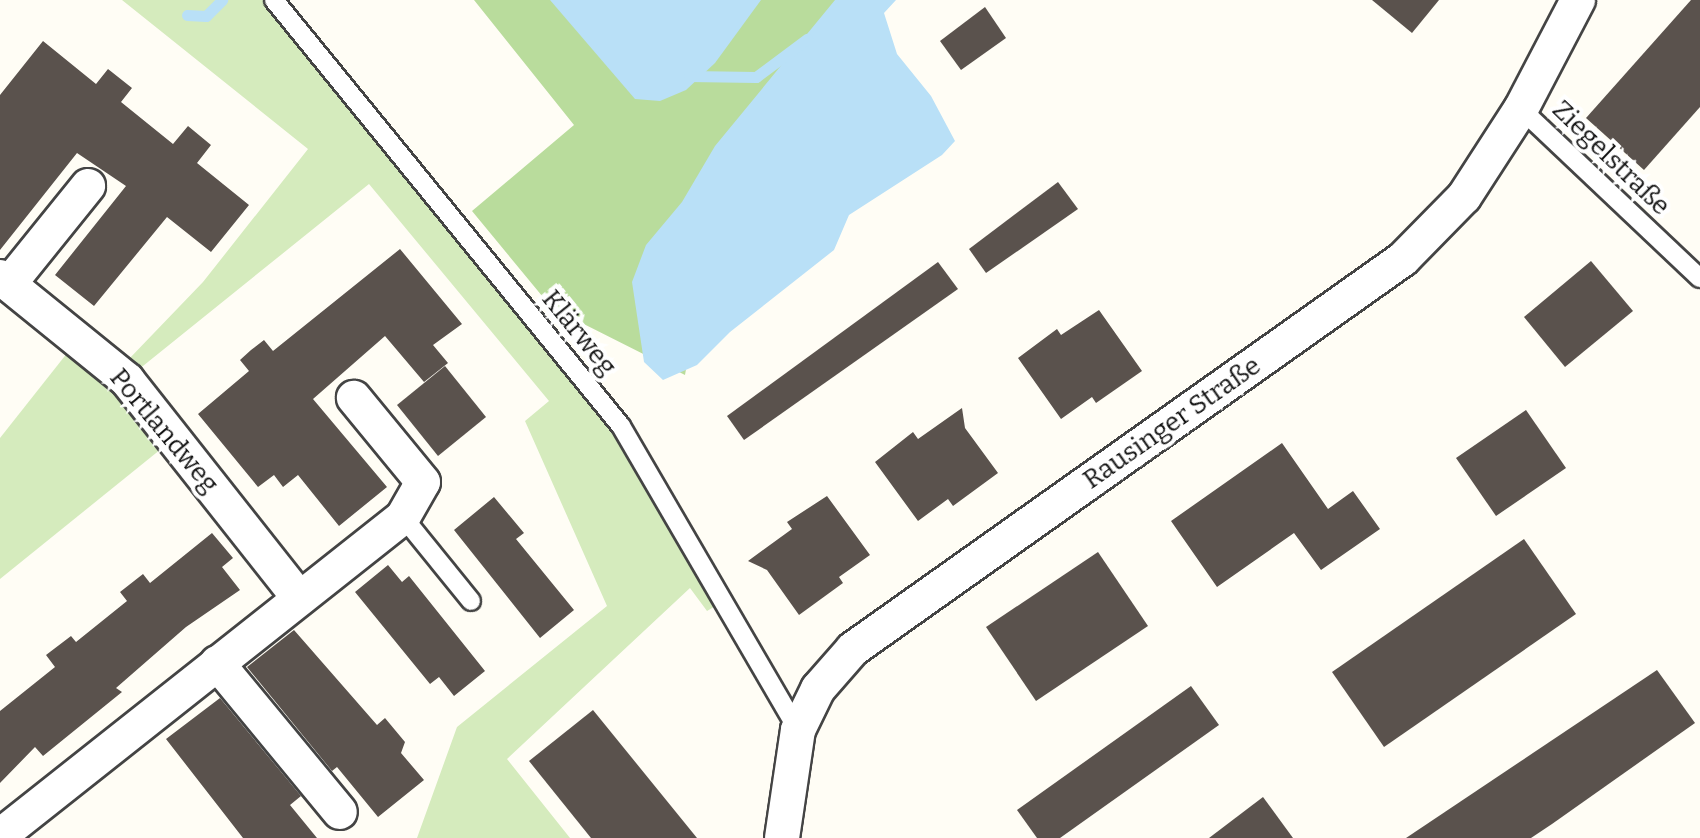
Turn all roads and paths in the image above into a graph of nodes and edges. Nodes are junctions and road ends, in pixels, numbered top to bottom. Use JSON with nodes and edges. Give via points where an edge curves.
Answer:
{"nodes":[{"id":1,"x":274,"y":0,"type":"edge"},
{"id":2,"x":1578,"y":0,"type":"edge"},
{"id":3,"x":1521,"y":109,"type":"junction"},
{"id":4,"x":88,"y":186,"type":"dead end"},
{"id":5,"x":1700,"y":278,"type":"edge"},
{"id":6,"x":5,"y":280,"type":"edge"},
{"id":7,"x":354,"y":398,"type":"dead end"},
{"id":8,"x":403,"y":517,"type":"junction"},
{"id":9,"x":299,"y":598,"type":"junction"},
{"id":10,"x":471,"y":601,"type":"dead end"},
{"id":11,"x":217,"y":663,"type":"junction"},
{"id":12,"x":798,"y":730,"type":"junction"},
{"id":13,"x":340,"y":812,"type":"dead end"},
{"id":14,"x":0,"y":836,"type":"edge"},
{"id":15,"x":782,"y":838,"type":"edge"}],
"edges":[{"from":1,"to":12,"type":"lane","name":"Klärweg","via":[[621,426]]},
{"from":2,"to":3,"type":"street","name":"Rausinger Straße"},
{"from":3,"to":5,"type":"lane","name":"Ziegelstraße"},
{"from":3,"to":12,"type":"street","name":"Rausinger Straße","via":[[1464,197],[1403,259],[853,649],[818,689]]},
{"from":4,"to":6,"type":"street","name":"Portlandweg"},
{"from":6,"to":9,"type":"street","name":"Portlandweg","via":[[127,380]]},
{"from":7,"to":8,"type":"street","via":[[423,482]]},
{"from":8,"to":9,"type":"street"},
{"from":8,"to":10,"type":"lane"},
{"from":9,"to":11,"type":"street"},
{"from":11,"to":13,"type":"street"},
{"from":11,"to":14,"type":"street"},
{"from":12,"to":15,"type":"street","name":"Rausinger Straße"}]}
